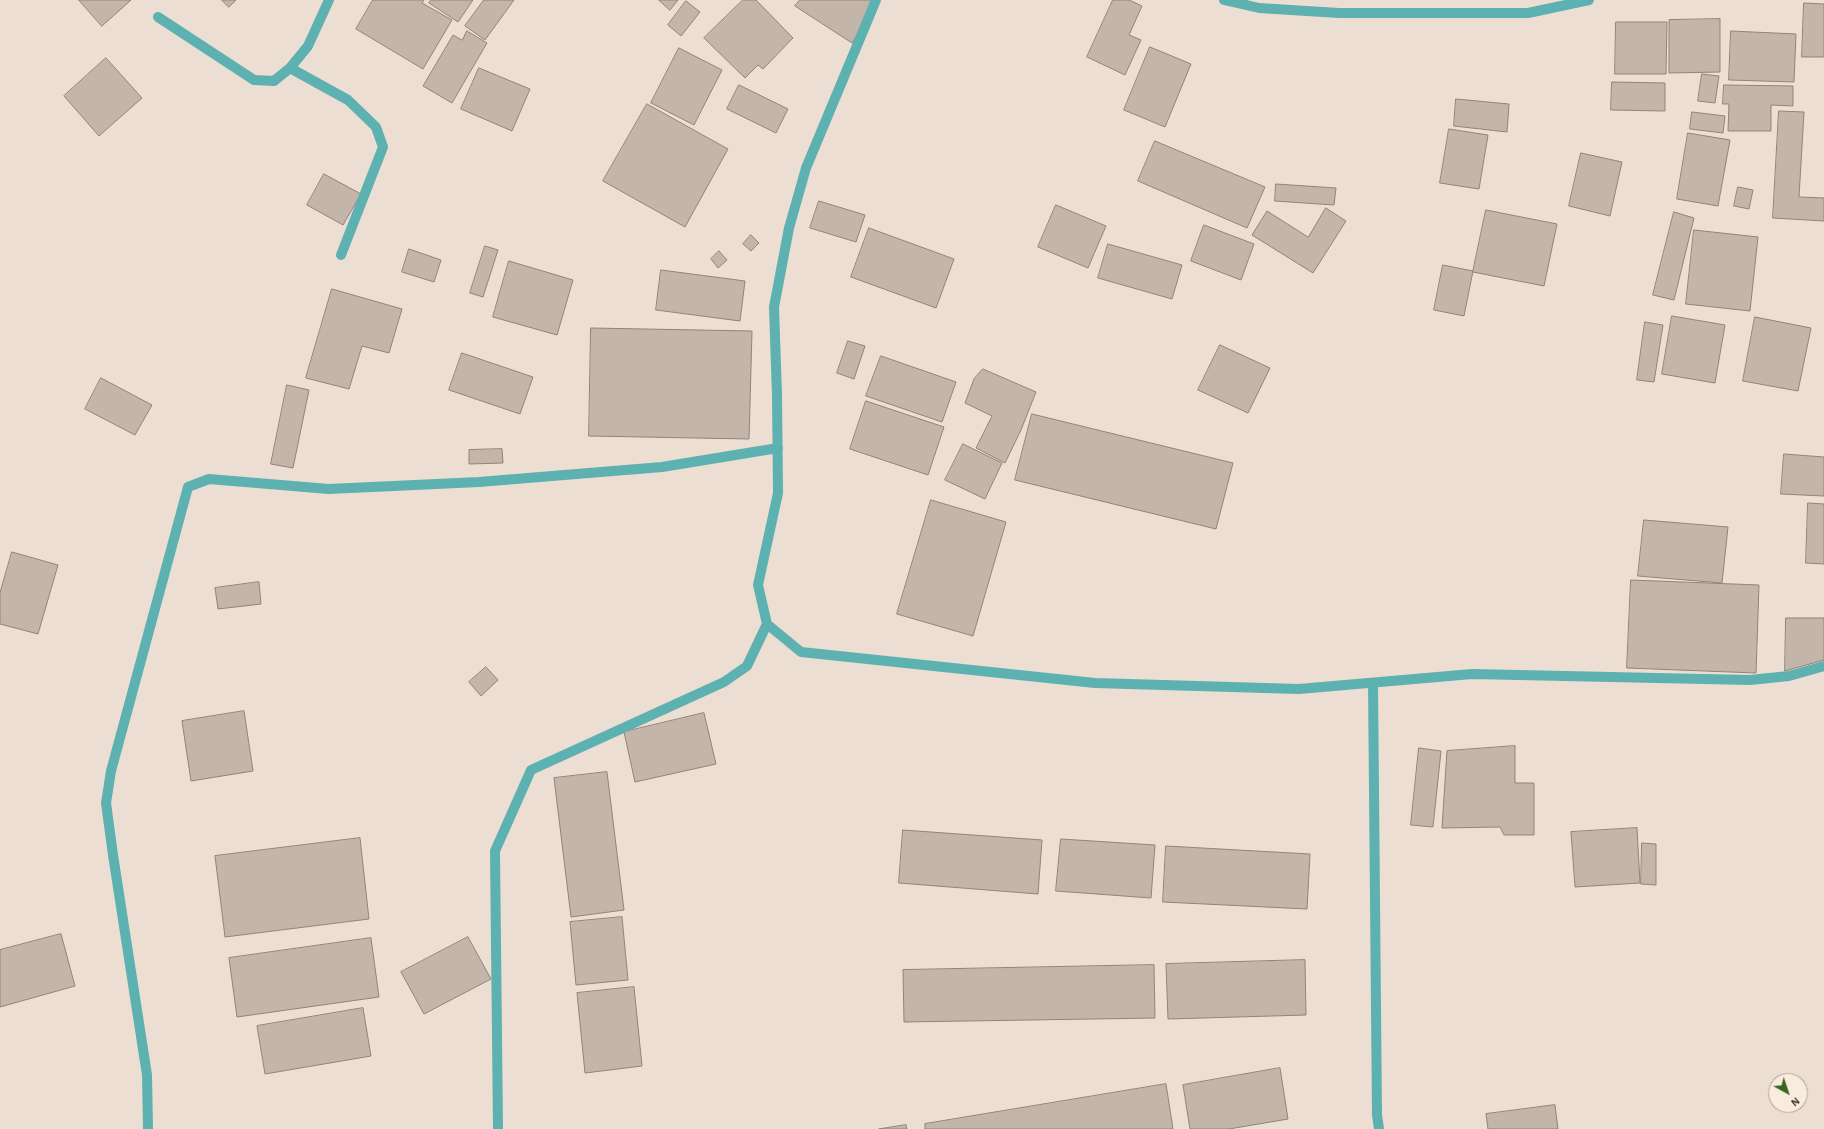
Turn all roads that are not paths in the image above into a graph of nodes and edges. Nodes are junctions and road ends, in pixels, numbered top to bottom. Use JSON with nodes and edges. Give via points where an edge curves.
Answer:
{"nodes":[{"id":1,"x":329,"y":0,"type":"edge"},
{"id":2,"x":876,"y":0,"type":"edge"},
{"id":3,"x":1224,"y":0,"type":"edge"},
{"id":4,"x":1589,"y":0,"type":"edge"},
{"id":5,"x":158,"y":17,"type":"dead end"},
{"id":6,"x":290,"y":68,"type":"junction"},
{"id":7,"x":341,"y":255,"type":"dead end"},
{"id":8,"x":778,"y":448,"type":"junction"},
{"id":9,"x":767,"y":624,"type":"junction"},
{"id":10,"x":1824,"y":666,"type":"edge"},
{"id":11,"x":1374,"y":683,"type":"junction"},
{"id":12,"x":148,"y":1129,"type":"edge"},
{"id":13,"x":498,"y":1129,"type":"edge"},
{"id":14,"x":1379,"y":1129,"type":"edge"}],
"edges":[{"from":1,"to":6,"type":"street","via":[[308,46]]},
{"from":2,"to":8,"type":"street","via":[[806,168],[789,228],[774,307]]},
{"from":3,"to":4,"type":"street","via":[[1259,8],[1332,13],[1528,13]]},
{"from":5,"to":6,"type":"street","via":[[254,80],[274,81]]},
{"from":6,"to":7,"type":"street","via":[[348,100],[376,127],[383,147]]},
{"from":8,"to":9,"type":"street","via":[[778,493],[758,585]]},
{"from":8,"to":12,"type":"street","via":[[662,467],[479,482],[329,489],[209,479],[188,487],[111,771],[106,803],[147,1075]]},
{"from":9,"to":11,"type":"street","via":[[801,652],[1095,682],[1299,689]]},
{"from":9,"to":13,"type":"street","via":[[747,666],[724,682],[531,770],[495,851]]},
{"from":10,"to":11,"type":"street","via":[[1789,676],[1750,680],[1472,674]]},
{"from":11,"to":14,"type":"street"}]}
